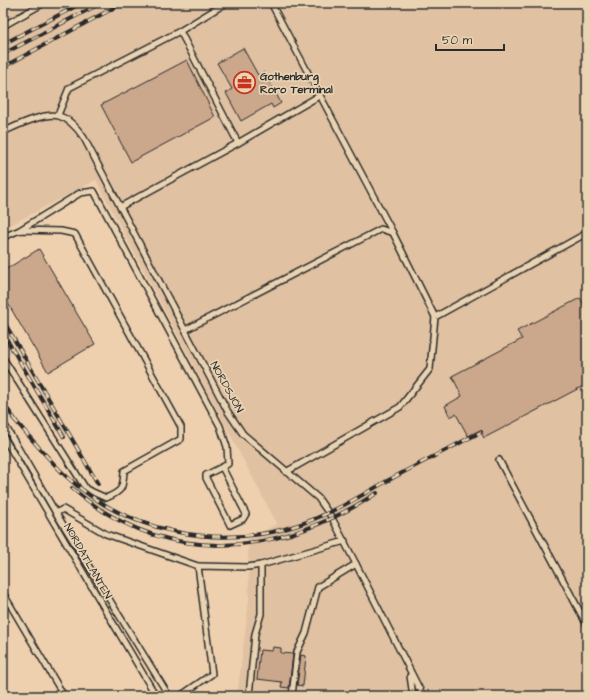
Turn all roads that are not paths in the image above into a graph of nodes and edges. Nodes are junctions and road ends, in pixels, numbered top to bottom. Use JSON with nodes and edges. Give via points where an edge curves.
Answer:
{"nodes":[{"id":1,"x":44,"y":3,"type":"edge"},
{"id":2,"x":226,"y":3,"type":"edge"},
{"id":3,"x":271,"y":3,"type":"edge"},
{"id":4,"x":3,"y":26,"type":"edge"},
{"id":5,"x":180,"y":31,"type":"junction"},
{"id":6,"x":318,"y":96,"type":"junction"},
{"id":7,"x":58,"y":115,"type":"junction"},
{"id":8,"x":3,"y":132,"type":"edge"},
{"id":9,"x":238,"y":143,"type":"junction"},
{"id":10,"x":120,"y":207,"type":"junction"},
{"id":11,"x":385,"y":219,"type":"junction"},
{"id":12,"x":381,"y":229,"type":"junction"},
{"id":13,"x":20,"y":230,"type":"junction"},
{"id":14,"x":393,"y":232,"type":"junction"},
{"id":15,"x":587,"y":233,"type":"edge"},
{"id":16,"x":3,"y":237,"type":"edge"},
{"id":17,"x":434,"y":317,"type":"junction"},
{"id":18,"x":185,"y":330,"type":"junction"},
{"id":19,"x":3,"y":358,"type":"edge"},
{"id":20,"x":3,"y":422,"type":"edge"},
{"id":21,"x":3,"y":436,"type":"edge"},
{"id":22,"x":499,"y":460,"type":"dead end"},
{"id":23,"x":222,"y":467,"type":"junction"},
{"id":24,"x":286,"y":472,"type":"junction"},
{"id":25,"x":56,"y":513,"type":"junction"},
{"id":26,"x":345,"y":541,"type":"junction"},
{"id":27,"x":356,"y":564,"type":"junction"},
{"id":28,"x":261,"y":565,"type":"junction"},
{"id":29,"x":198,"y":566,"type":"junction"},
{"id":30,"x":3,"y":593,"type":"edge"},
{"id":31,"x":587,"y":625,"type":"edge"},
{"id":32,"x":409,"y":671,"type":"junction"},
{"id":33,"x":64,"y":696,"type":"edge"},
{"id":34,"x":156,"y":696,"type":"edge"},
{"id":35,"x":169,"y":696,"type":"edge"},
{"id":36,"x":180,"y":696,"type":"edge"},
{"id":37,"x":249,"y":696,"type":"edge"},
{"id":38,"x":292,"y":696,"type":"edge"},
{"id":39,"x":413,"y":696,"type":"edge"},
{"id":40,"x":423,"y":696,"type":"edge"}],
"edges":[{"from":1,"to":4,"type":"lane"},
{"from":2,"to":5,"type":"lane"},
{"from":3,"to":6,"type":"lane"},
{"from":5,"to":7,"type":"lane","via":[[69,88]]},
{"from":5,"to":9,"type":"lane"},
{"from":6,"to":9,"type":"lane"},
{"from":6,"to":11,"type":"lane"},
{"from":7,"to":8,"type":"lane","via":[[29,119]]},
{"from":7,"to":10,"type":"lane","name":"NORDSJÖN","via":[[74,125],[84,138]]},
{"from":9,"to":10,"type":"lane"},
{"from":10,"to":18,"type":"lane","name":"NORDSJÖN"},
{"from":11,"to":12,"type":"lane"},
{"from":11,"to":14,"type":"lane"},
{"from":12,"to":14,"type":"lane"},
{"from":12,"to":18,"type":"lane"},
{"from":13,"to":16,"type":"lane"},
{"from":13,"to":19,"type":"lane","via":[[75,234],[181,427],[181,439],[124,471],[123,486],[118,493],[106,498],[97,495],[86,489]]},
{"from":13,"to":23,"type":"lane","via":[[80,193],[94,191],[220,426],[228,458],[228,464]]},
{"from":14,"to":17,"type":"lane"},
{"from":15,"to":17,"type":"lane"},
{"from":17,"to":24,"type":"lane","via":[[430,369],[400,407]]},
{"from":18,"to":24,"type":"lane","name":"NORDSJÖN","via":[[228,412],[243,434]]},
{"from":20,"to":25,"type":"lane"},
{"from":21,"to":34,"type":"lane","name":"NORDATLANTEN"},
{"from":22,"to":31,"type":"lane"},
{"from":23,"to":23,"type":"lane","via":[[246,514],[230,525],[206,478],[206,475]]},
{"from":24,"to":26,"type":"lane","name":"NORDSJÖN","via":[[318,498]]},
{"from":25,"to":29,"type":"lane","via":[[64,508],[106,534]]},
{"from":25,"to":35,"type":"lane"},
{"from":26,"to":27,"type":"lane","name":"NORDSJÖN"},
{"from":26,"to":28,"type":"lane"},
{"from":27,"to":32,"type":"lane","name":"NORDSJÖN"},
{"from":27,"to":38,"type":"lane","via":[[318,588],[306,633],[297,652]]},
{"from":28,"to":29,"type":"lane"},
{"from":28,"to":37,"type":"lane","via":[[261,614],[254,634]]},
{"from":29,"to":36,"type":"lane","via":[[212,674]]},
{"from":30,"to":33,"type":"lane"},
{"from":32,"to":39,"type":"lane"},
{"from":32,"to":40,"type":"lane"}]}
